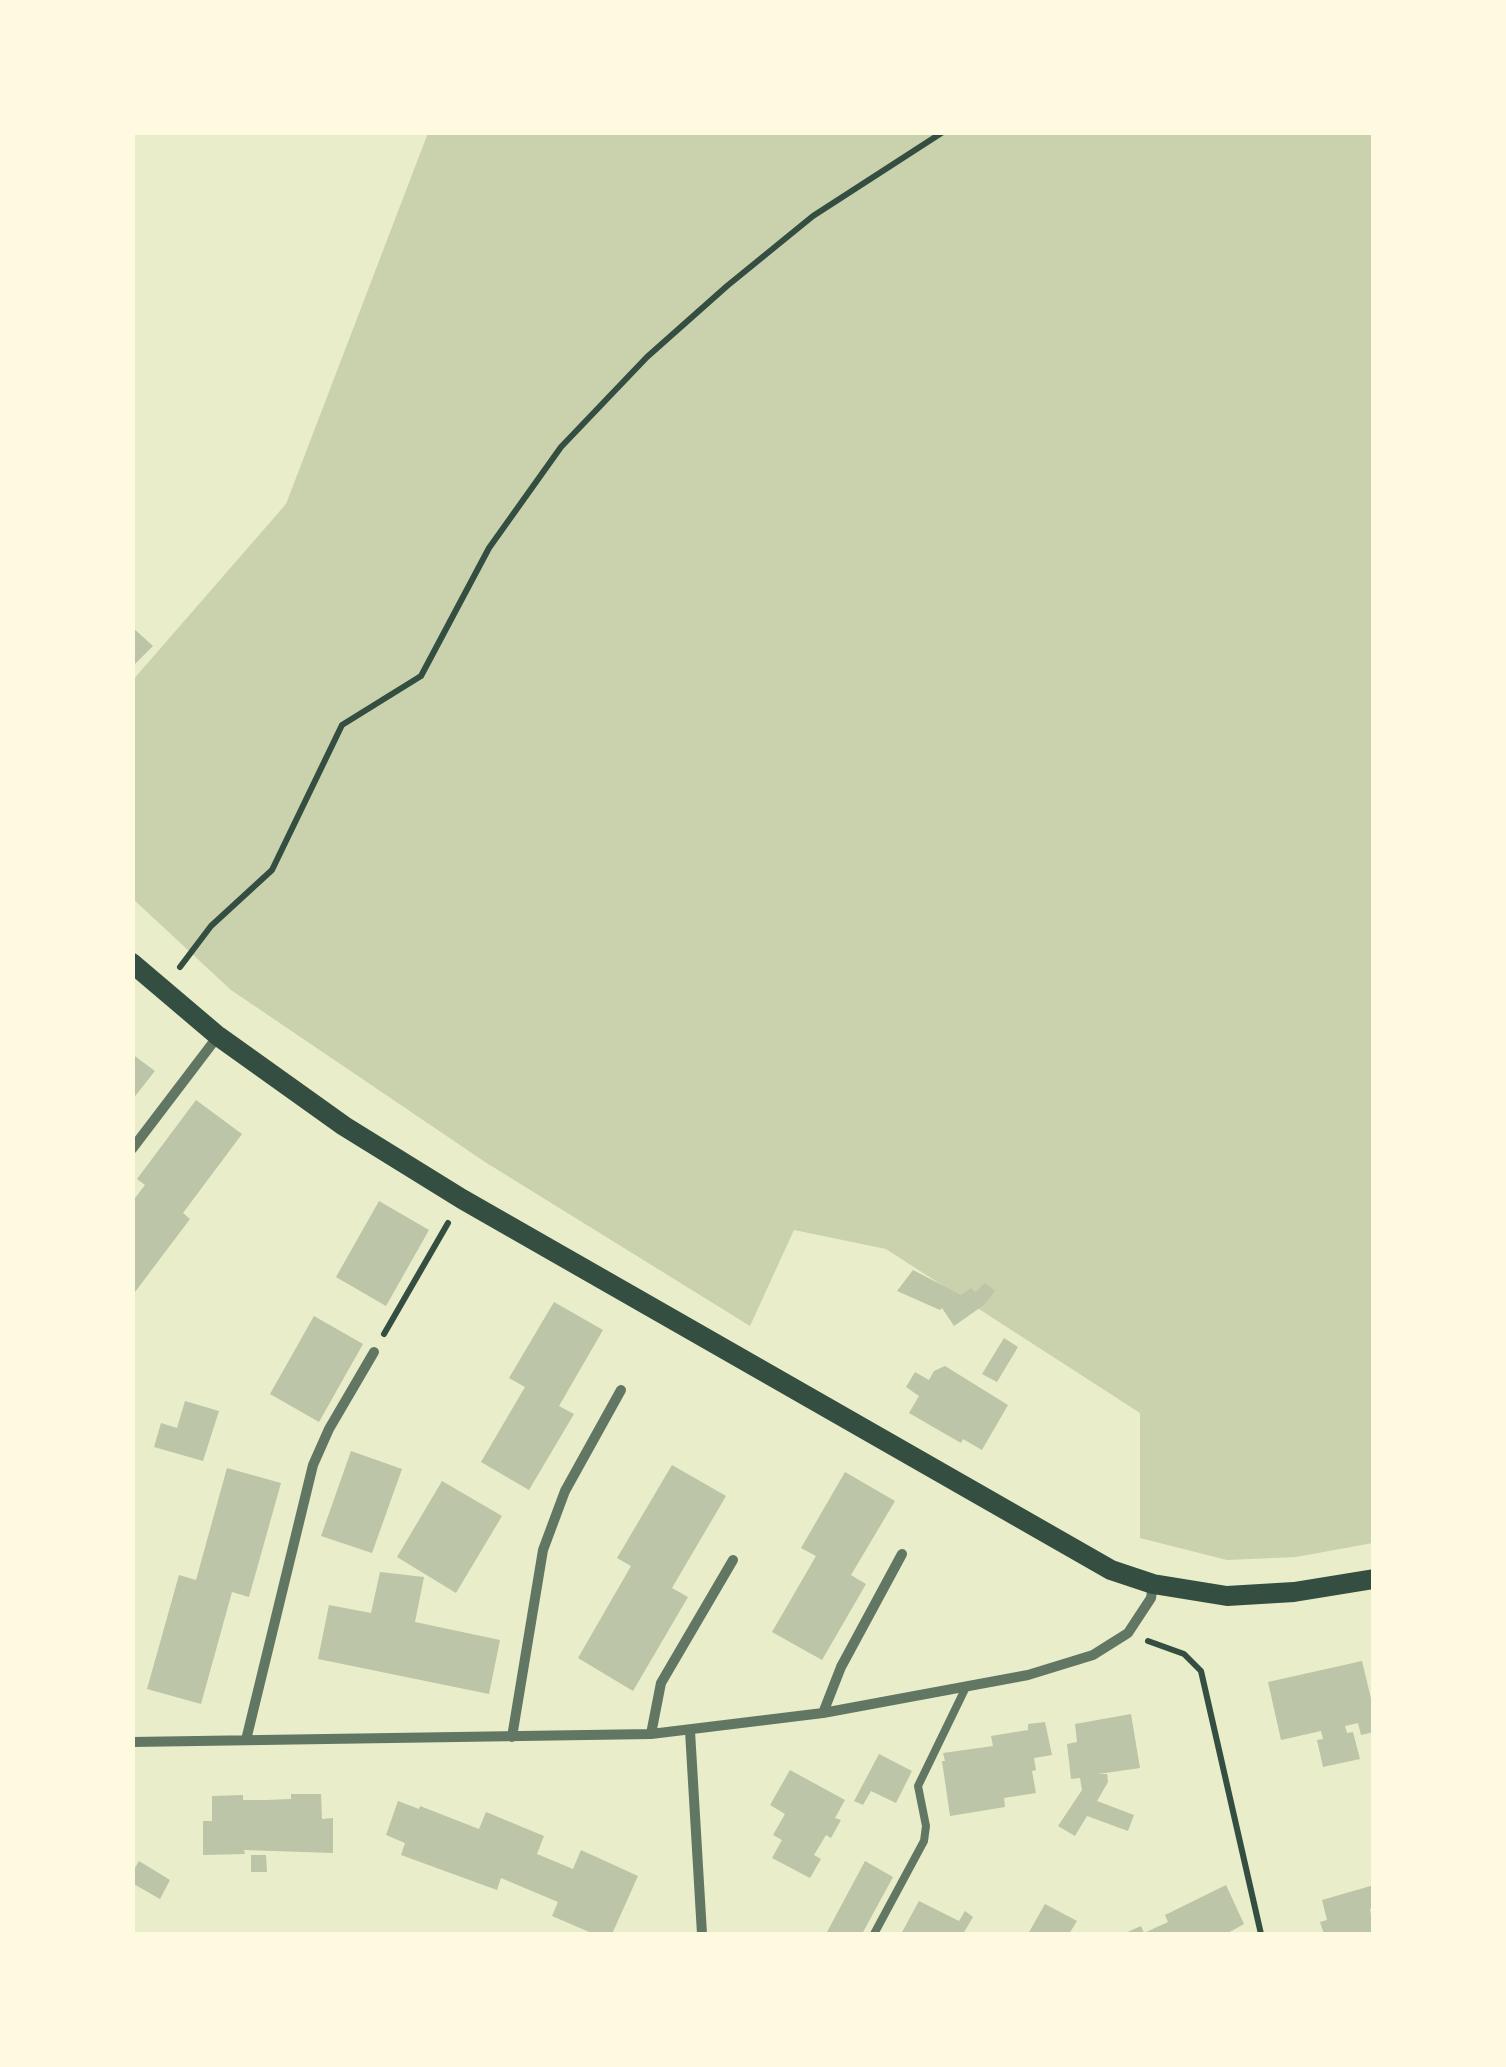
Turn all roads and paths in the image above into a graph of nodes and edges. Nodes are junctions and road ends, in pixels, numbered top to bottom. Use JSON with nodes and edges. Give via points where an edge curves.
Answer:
{"nodes":[{"id":1,"x":943,"y":132,"type":"edge"},
{"id":2,"x":132,"y":963,"type":"edge"},
{"id":3,"x":162,"y":991,"type":"junction"},
{"id":4,"x":218,"y":1036,"type":"junction"},
{"id":5,"x":132,"y":1150,"type":"edge"},
{"id":6,"x":462,"y":1199,"type":"junction"},
{"id":7,"x":386,"y":1330,"type":"dead end"},
{"id":8,"x":374,"y":1352,"type":"dead end"},
{"id":9,"x":621,"y":1390,"type":"dead end"},
{"id":10,"x":902,"y":1554,"type":"dead end"},
{"id":11,"x":732,"y":1560,"type":"dead end"},
{"id":12,"x":1374,"y":1580,"type":"edge"},
{"id":13,"x":1153,"y":1584,"type":"junction"},
{"id":14,"x":1128,"y":1633,"type":"junction"},
{"id":15,"x":966,"y":1687,"type":"junction"},
{"id":16,"x":823,"y":1714,"type":"junction"},
{"id":17,"x":690,"y":1731,"type":"junction"},
{"id":18,"x":650,"y":1734,"type":"junction"},
{"id":19,"x":512,"y":1737,"type":"junction"},
{"id":20,"x":246,"y":1740,"type":"junction"},
{"id":21,"x":132,"y":1742,"type":"edge"},
{"id":22,"x":702,"y":1934,"type":"edge"},
{"id":23,"x":874,"y":1934,"type":"edge"},
{"id":24,"x":1261,"y":1934,"type":"edge"}],
"edges":[{"from":1,"to":3,"type":"path","via":[[813,216],[741,274],[647,357],[561,447],[489,548],[421,676],[342,724],[272,870],[212,926]]},
{"from":2,"to":3,"type":"main road"},
{"from":3,"to":4,"type":"main road"},
{"from":4,"to":5,"type":"street"},
{"from":4,"to":6,"type":"main road"},
{"from":6,"to":7,"type":"path"},
{"from":6,"to":13,"type":"main road","via":[[1035,1528],[1111,1570]]},
{"from":8,"to":20,"type":"street","via":[[313,1465]]},
{"from":9,"to":19,"type":"street","via":[[565,1492],[543,1550]]},
{"from":10,"to":16,"type":"street"},
{"from":11,"to":18,"type":"street","via":[[661,1683]]},
{"from":12,"to":13,"type":"main road","via":[[1227,1596]]},
{"from":13,"to":14,"type":"street"},
{"from":14,"to":15,"type":"street","via":[[1092,1655]]},
{"from":14,"to":24,"type":"path","via":[[1184,1654],[1201,1671]]},
{"from":15,"to":16,"type":"street"},
{"from":15,"to":23,"type":"lane","via":[[918,1786],[924,1841]]},
{"from":16,"to":17,"type":"street"},
{"from":17,"to":18,"type":"street"},
{"from":17,"to":22,"type":"street"},
{"from":18,"to":19,"type":"street"},
{"from":19,"to":20,"type":"street"},
{"from":20,"to":21,"type":"street"}]}
